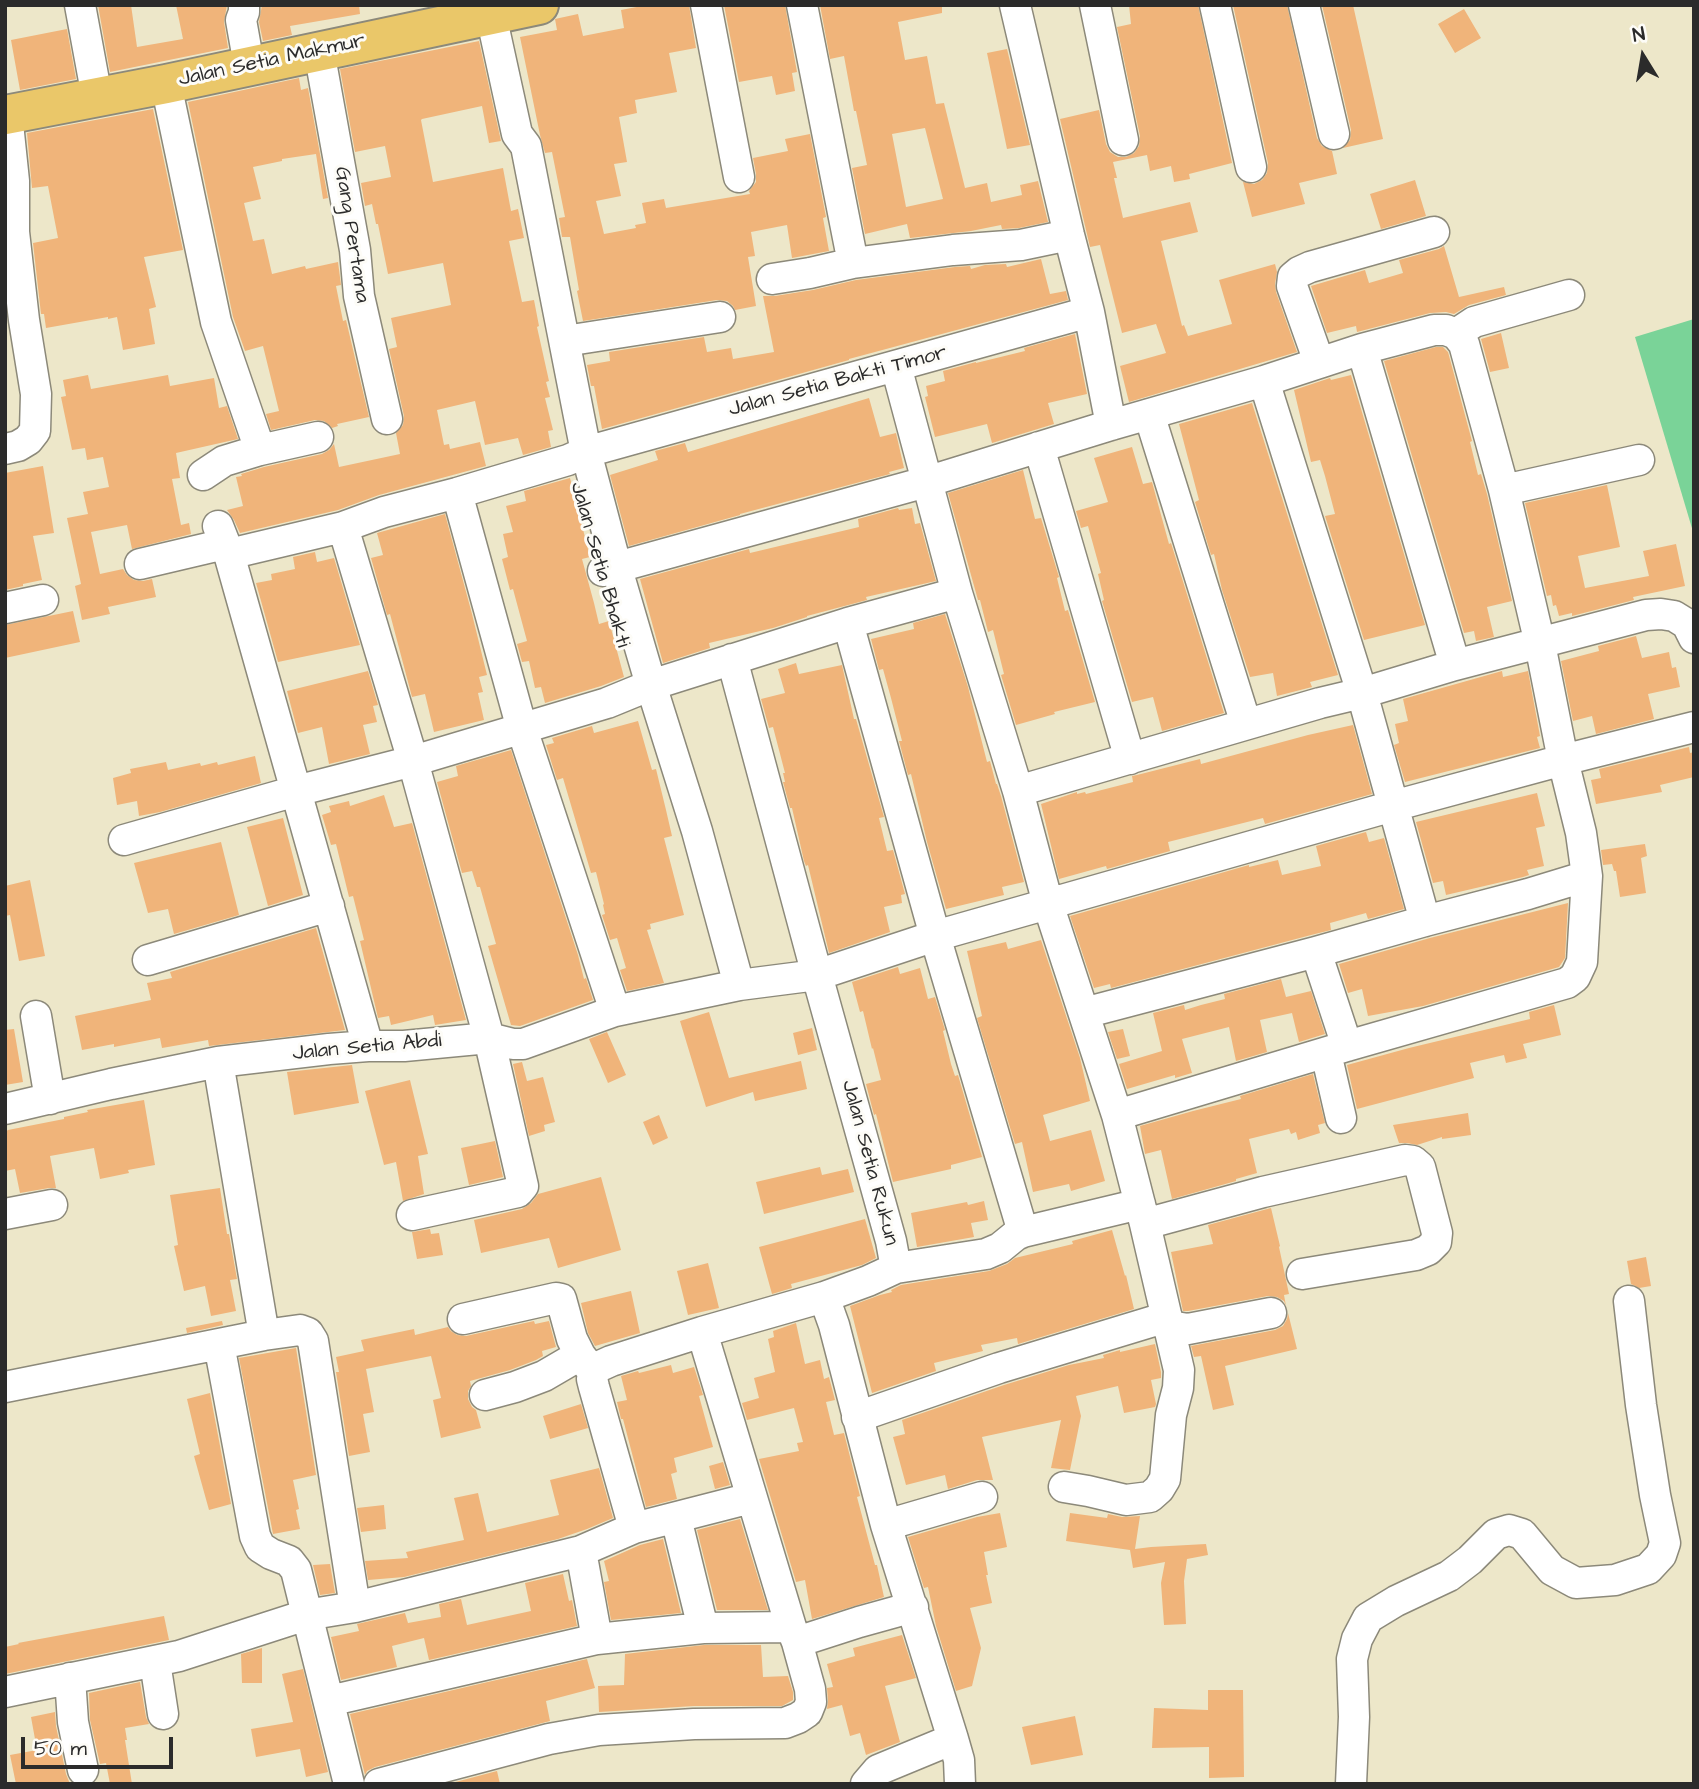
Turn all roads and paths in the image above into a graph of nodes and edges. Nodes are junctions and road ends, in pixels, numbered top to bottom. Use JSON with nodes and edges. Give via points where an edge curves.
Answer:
{"nodes":[{"id":1,"x":80,"y":5,"type":"edge"},
{"id":2,"x":244,"y":5,"type":"edge"},
{"id":3,"x":706,"y":5,"type":"edge"},
{"id":4,"x":802,"y":5,"type":"edge"},
{"id":5,"x":1015,"y":5,"type":"edge"},
{"id":6,"x":1095,"y":5,"type":"edge"},
{"id":7,"x":1215,"y":5,"type":"edge"},
{"id":8,"x":1304,"y":5,"type":"edge"},
{"id":9,"x":515,"y":9,"type":"edge"},
{"id":10,"x":319,"y":51,"type":"junction"},
{"id":11,"x":249,"y":65,"type":"junction"},
{"id":12,"x":166,"y":84,"type":"junction"},
{"id":13,"x":97,"y":97,"type":"junction"},
{"id":14,"x":6,"y":114,"type":"edge"},
{"id":15,"x":1334,"y":134,"type":"dead end"},
{"id":16,"x":1123,"y":140,"type":"dead end"},
{"id":17,"x":1251,"y":167,"type":"dead end"},
{"id":18,"x":739,"y":177,"type":"dead end"},
{"id":19,"x":1434,"y":232,"type":"dead end"},
{"id":20,"x":1069,"y":235,"type":"junction"},
{"id":21,"x":853,"y":263,"type":"junction"},
{"id":22,"x":543,"y":274,"type":"junction"},
{"id":23,"x":772,"y":279,"type":"dead end"},
{"id":24,"x":1569,"y":295,"type":"dead end"},
{"id":25,"x":1089,"y":312,"type":"junction"},
{"id":26,"x":720,"y":317,"type":"dead end"},
{"id":27,"x":1456,"y":334,"type":"junction"},
{"id":28,"x":565,"y":341,"type":"junction"},
{"id":29,"x":1362,"y":349,"type":"junction"},
{"id":30,"x":1319,"y":362,"type":"junction"},
{"id":31,"x":896,"y":366,"type":"junction"},
{"id":32,"x":1264,"y":381,"type":"junction"},
{"id":33,"x":1149,"y":414,"type":"junction"},
{"id":34,"x":387,"y":419,"type":"dead end"},
{"id":35,"x":1111,"y":425,"type":"junction"},
{"id":36,"x":318,"y":437,"type":"dead end"},
{"id":37,"x":1039,"y":447,"type":"junction"},
{"id":38,"x":5,"y":449,"type":"edge"},
{"id":39,"x":260,"y":450,"type":"junction"},
{"id":40,"x":577,"y":456,"type":"junction"},
{"id":41,"x":1639,"y":460,"type":"dead end"},
{"id":42,"x":203,"y":475,"type":"dead end"},
{"id":43,"x":926,"y":482,"type":"junction"},
{"id":44,"x":1504,"y":490,"type":"junction"},
{"id":45,"x":457,"y":493,"type":"junction"},
{"id":46,"x":343,"y":527,"type":"junction"},
{"id":47,"x":224,"y":541,"type":"junction"},
{"id":48,"x":140,"y":564,"type":"dead end"},
{"id":49,"x":610,"y":570,"type":"junction"},
{"id":50,"x":957,"y":593,"type":"junction"},
{"id":51,"x":43,"y":600,"type":"dead end"},
{"id":52,"x":5,"y":608,"type":"edge"},
{"id":53,"x":848,"y":623,"type":"junction"},
{"id":54,"x":1694,"y":638,"type":"edge"},
{"id":55,"x":1540,"y":644,"type":"junction"},
{"id":56,"x":732,"y":659,"type":"junction"},
{"id":57,"x":1455,"y":666,"type":"junction"},
{"id":58,"x":643,"y":688,"type":"junction"},
{"id":59,"x":1362,"y":693,"type":"junction"},
{"id":60,"x":1246,"y":724,"type":"junction"},
{"id":61,"x":1694,"y":727,"type":"edge"},
{"id":62,"x":522,"y":729,"type":"junction"},
{"id":63,"x":1130,"y":759,"type":"junction"},
{"id":64,"x":1563,"y":760,"type":"junction"},
{"id":65,"x":413,"y":761,"type":"junction"},
{"id":66,"x":296,"y":791,"type":"junction"},
{"id":67,"x":1018,"y":791,"type":"junction"},
{"id":68,"x":1393,"y":806,"type":"junction"},
{"id":69,"x":124,"y":840,"type":"dead end"},
{"id":70,"x":1587,"y":876,"type":"junction"},
{"id":71,"x":1048,"y":904,"type":"junction"},
{"id":72,"x":329,"y":906,"type":"junction"},
{"id":73,"x":1425,"y":921,"type":"junction"},
{"id":74,"x":935,"y":936,"type":"junction"},
{"id":75,"x":1315,"y":952,"type":"junction"},
{"id":76,"x":148,"y":960,"type":"dead end"},
{"id":77,"x":817,"y":975,"type":"junction"},
{"id":78,"x":732,"y":986,"type":"junction"},
{"id":79,"x":615,"y":1011,"type":"junction"},
{"id":80,"x":1084,"y":1013,"type":"junction"},
{"id":81,"x":36,"y":1016,"type":"dead end"},
{"id":82,"x":489,"y":1038,"type":"junction"},
{"id":83,"x":368,"y":1046,"type":"junction"},
{"id":84,"x":1336,"y":1049,"type":"junction"},
{"id":85,"x":218,"y":1062,"type":"junction"},
{"id":86,"x":50,"y":1099,"type":"junction"},
{"id":87,"x":5,"y":1109,"type":"edge"},
{"id":88,"x":1117,"y":1115,"type":"junction"},
{"id":89,"x":1341,"y":1118,"type":"dead end"},
{"id":90,"x":52,"y":1205,"type":"dead end"},
{"id":91,"x":5,"y":1214,"type":"edge"},
{"id":92,"x":412,"y":1214,"type":"dead end"},
{"id":93,"x":1143,"y":1214,"type":"junction"},
{"id":94,"x":1023,"y":1232,"type":"junction"},
{"id":95,"x":896,"y":1268,"type":"junction"},
{"id":96,"x":1302,"y":1274,"type":"dead end"},
{"id":97,"x":824,"y":1297,"type":"junction"},
{"id":98,"x":1629,"y":1301,"type":"dead end"},
{"id":99,"x":1271,"y":1313,"type":"dead end"},
{"id":100,"x":463,"y":1319,"type":"dead end"},
{"id":101,"x":1168,"y":1321,"type":"junction"},
{"id":102,"x":702,"y":1332,"type":"junction"},
{"id":103,"x":264,"y":1335,"type":"junction"},
{"id":104,"x":219,"y":1344,"type":"junction"},
{"id":105,"x":586,"y":1363,"type":"junction"},
{"id":106,"x":5,"y":1387,"type":"edge"},
{"id":107,"x":485,"y":1395,"type":"dead end"},
{"id":108,"x":857,"y":1417,"type":"junction"},
{"id":109,"x":1064,"y":1487,"type":"dead end"},
{"id":110,"x":982,"y":1497,"type":"dead end"},
{"id":111,"x":751,"y":1498,"type":"junction"},
{"id":112,"x":676,"y":1518,"type":"junction"},
{"id":113,"x":886,"y":1525,"type":"junction"},
{"id":114,"x":634,"y":1528,"type":"junction"},
{"id":115,"x":582,"y":1551,"type":"junction"},
{"id":116,"x":355,"y":1607,"type":"junction"},
{"id":117,"x":913,"y":1608,"type":"junction"},
{"id":118,"x":306,"y":1615,"type":"junction"},
{"id":119,"x":703,"y":1628,"type":"junction"},
{"id":120,"x":794,"y":1634,"type":"junction"},
{"id":121,"x":597,"y":1639,"type":"junction"},
{"id":122,"x":155,"y":1662,"type":"junction"},
{"id":123,"x":70,"y":1678,"type":"junction"},
{"id":124,"x":5,"y":1692,"type":"edge"},
{"id":125,"x":329,"y":1701,"type":"junction"},
{"id":126,"x":163,"y":1714,"type":"dead end"},
{"id":127,"x":953,"y":1739,"type":"junction"},
{"id":128,"x":83,"y":1770,"type":"dead end"},
{"id":129,"x":349,"y":1784,"type":"edge"},
{"id":130,"x":379,"y":1784,"type":"edge"},
{"id":131,"x":866,"y":1784,"type":"edge"},
{"id":132,"x":960,"y":1784,"type":"edge"},
{"id":133,"x":1351,"y":1784,"type":"edge"}],
"edges":[{"from":1,"to":13,"type":"street"},
{"from":2,"to":11,"type":"street"},
{"from":3,"to":18,"type":"street"},
{"from":4,"to":21,"type":"street"},
{"from":5,"to":20,"type":"street"},
{"from":6,"to":16,"type":"street"},
{"from":7,"to":17,"type":"street"},
{"from":8,"to":15,"type":"street"},
{"from":9,"to":10,"type":"main road","name":"Jalan Setia Makmur"},
{"from":9,"to":22,"type":"street","name":"Jalan Setia Bhakti","via":[[517,134],[526,146]]},
{"from":10,"to":11,"type":"main road","name":"Jalan Setia Makmur"},
{"from":10,"to":34,"type":"street","name":"Gang Pertama","via":[[359,296]]},
{"from":11,"to":12,"type":"main road","name":"Jalan Setia Makmur"},
{"from":12,"to":13,"type":"main road","name":"Jalan Setia Makmur"},
{"from":12,"to":39,"type":"street","via":[[216,322]]},
{"from":13,"to":14,"type":"main road","name":"Jalan Setia Makmur"},
{"from":14,"to":38,"type":"street","via":[[14,232],[36,394],[33,435]]},
{"from":19,"to":30,"type":"street","via":[[1310,267],[1293,277],[1292,286]]},
{"from":20,"to":21,"type":"street","via":[[1021,245]]},
{"from":20,"to":25,"type":"street"},
{"from":21,"to":23,"type":"street"},
{"from":22,"to":28,"type":"street","name":"Jalan Setia Bhakti"},
{"from":22,"to":40,"type":"street","name":"Jalan Setia Bhakti"},
{"from":24,"to":27,"type":"street","via":[[1474,323]]},
{"from":25,"to":31,"type":"street","name":"Jalan Setia Bakti Timor"},
{"from":25,"to":35,"type":"street"},
{"from":26,"to":28,"type":"street"},
{"from":27,"to":29,"type":"street","via":[[1434,330]]},
{"from":27,"to":44,"type":"street","via":[[1464,344]]},
{"from":28,"to":40,"type":"street","name":"Jalan Setia Bhakti"},
{"from":29,"to":30,"type":"street"},
{"from":29,"to":57,"type":"street"},
{"from":30,"to":32,"type":"street"},
{"from":31,"to":40,"type":"street","name":"Jalan Setia Bakti Timor"},
{"from":31,"to":43,"type":"street"},
{"from":32,"to":33,"type":"street"},
{"from":32,"to":59,"type":"street"},
{"from":33,"to":35,"type":"street"},
{"from":33,"to":60,"type":"street"},
{"from":35,"to":37,"type":"street"},
{"from":36,"to":39,"type":"street"},
{"from":37,"to":43,"type":"street"},
{"from":37,"to":63,"type":"street"},
{"from":39,"to":42,"type":"street","via":[[224,461]]},
{"from":40,"to":45,"type":"street","name":"Jalan Setia Bakti Timor"},
{"from":40,"to":49,"type":"street","name":"Jalan Setia Bhakti"},
{"from":41,"to":44,"type":"street"},
{"from":43,"to":49,"type":"street"},
{"from":43,"to":50,"type":"street"},
{"from":44,"to":55,"type":"street"},
{"from":45,"to":46,"type":"street","name":"Jalan Setia Bakti Timor"},
{"from":45,"to":62,"type":"street"},
{"from":46,"to":47,"type":"street","name":"Jalan Setia Bakti Timor"},
{"from":46,"to":65,"type":"street"},
{"from":47,"to":48,"type":"street","name":"Jalan Setia Bakti Timor"},
{"from":47,"to":66,"type":"street"},
{"from":49,"to":58,"type":"street","name":"Jalan Setia Bhakti"},
{"from":50,"to":53,"type":"street"},
{"from":50,"to":67,"type":"street"},
{"from":51,"to":52,"type":"street"},
{"from":53,"to":56,"type":"street"},
{"from":53,"to":74,"type":"street"},
{"from":54,"to":55,"type":"street","via":[[1686,624],[1661,614],[1634,617]]},
{"from":55,"to":57,"type":"street"},
{"from":55,"to":64,"type":"street"},
{"from":56,"to":58,"type":"street"},
{"from":56,"to":77,"type":"street","name":"Jalan Setia Rukun"},
{"from":57,"to":59,"type":"street"},
{"from":58,"to":62,"type":"street"},
{"from":58,"to":78,"type":"street","name":"Jalan Setia Bhakti"},
{"from":59,"to":60,"type":"street"},
{"from":59,"to":68,"type":"street"},
{"from":60,"to":63,"type":"street"},
{"from":61,"to":64,"type":"street","name":"Jalan Setia Abdi"},
{"from":62,"to":65,"type":"street"},
{"from":62,"to":79,"type":"street"},
{"from":63,"to":67,"type":"street"},
{"from":64,"to":68,"type":"street","name":"Jalan Setia Abdi"},
{"from":64,"to":70,"type":"street"},
{"from":65,"to":66,"type":"street"},
{"from":65,"to":82,"type":"street"},
{"from":66,"to":69,"type":"street"},
{"from":66,"to":72,"type":"street"},
{"from":67,"to":71,"type":"street"},
{"from":68,"to":71,"type":"street","name":"Jalan Setia Abdi"},
{"from":68,"to":73,"type":"street"},
{"from":70,"to":73,"type":"street"},
{"from":70,"to":84,"type":"street","via":[[1582,962],[1567,983]]},
{"from":71,"to":74,"type":"street","name":"Jalan Setia Abdi"},
{"from":71,"to":80,"type":"street"},
{"from":72,"to":76,"type":"street"},
{"from":72,"to":83,"type":"street"},
{"from":73,"to":75,"type":"street"},
{"from":74,"to":77,"type":"street","name":"Jalan Setia Abdi"},
{"from":74,"to":94,"type":"street"},
{"from":75,"to":80,"type":"street"},
{"from":75,"to":84,"type":"street"},
{"from":77,"to":78,"type":"street","name":"Jalan Setia Abdi"},
{"from":77,"to":95,"type":"street","name":"Jalan Setia Rukun"},
{"from":78,"to":79,"type":"street","name":"Jalan Setia Abdi"},
{"from":79,"to":82,"type":"street","name":"Jalan Setia Abdi","via":[[523,1044]]},
{"from":80,"to":88,"type":"street"},
{"from":81,"to":86,"type":"street"},
{"from":82,"to":83,"type":"street","name":"Jalan Setia Abdi"},
{"from":82,"to":92,"type":"street","via":[[523,1185],[518,1192]]},
{"from":83,"to":85,"type":"street","name":"Jalan Setia Abdi"},
{"from":84,"to":88,"type":"street"},
{"from":84,"to":89,"type":"street"},
{"from":85,"to":86,"type":"street","name":"Jalan Setia Abdi"},
{"from":85,"to":103,"type":"street"},
{"from":86,"to":87,"type":"street","name":"Jalan Setia Abdi"},
{"from":88,"to":93,"type":"street"},
{"from":90,"to":91,"type":"street"},
{"from":93,"to":94,"type":"street","name":"Jalan Setia Rukun"},
{"from":93,"to":96,"type":"street","name":"Jalan Setia Rukun","via":[[1405,1160],[1420,1167],[1437,1233],[1428,1251]]},
{"from":93,"to":101,"type":"street"},
{"from":94,"to":95,"type":"street","name":"Jalan Setia Rukun","via":[[986,1254]]},
{"from":95,"to":97,"type":"street"},
{"from":97,"to":102,"type":"street"},
{"from":97,"to":108,"type":"street"},
{"from":98,"to":133,"type":"street","via":[[1665,1543],[1661,1555],[1648,1569],[1615,1580],[1576,1583],[1552,1570],[1522,1534],[1509,1530],[1496,1534],[1449,1576],[1368,1618],[1352,1659]]},
{"from":99,"to":101,"type":"street","via":[[1188,1328]]},
{"from":100,"to":105,"type":"street","via":[[559,1298]]},
{"from":101,"to":108,"type":"street","via":[[999,1368]]},
{"from":101,"to":109,"type":"street","via":[[1179,1370],[1165,1479],[1159,1489],[1150,1497],[1126,1500]]},
{"from":102,"to":105,"type":"street","via":[[600,1366]]},
{"from":102,"to":111,"type":"street"},
{"from":103,"to":104,"type":"street"},
{"from":103,"to":116,"type":"street","via":[[300,1330],[313,1341]]},
{"from":104,"to":106,"type":"street"},
{"from":104,"to":118,"type":"street","via":[[255,1536],[260,1547],[289,1561],[296,1570]]},
{"from":105,"to":107,"type":"street"},
{"from":105,"to":114,"type":"street"},
{"from":108,"to":113,"type":"street"},
{"from":110,"to":113,"type":"street"},
{"from":111,"to":112,"type":"street"},
{"from":111,"to":120,"type":"street"},
{"from":112,"to":114,"type":"street"},
{"from":112,"to":119,"type":"street"},
{"from":113,"to":117,"type":"street"},
{"from":114,"to":115,"type":"street"},
{"from":115,"to":116,"type":"street"},
{"from":115,"to":121,"type":"street"},
{"from":116,"to":118,"type":"street"},
{"from":117,"to":120,"type":"street"},
{"from":117,"to":127,"type":"street"},
{"from":118,"to":122,"type":"street"},
{"from":118,"to":125,"type":"street"},
{"from":119,"to":120,"type":"street"},
{"from":119,"to":121,"type":"street"},
{"from":120,"to":130,"type":"street","via":[[811,1702],[807,1712],[785,1723],[599,1730]]},
{"from":121,"to":125,"type":"street"},
{"from":122,"to":123,"type":"street"},
{"from":122,"to":126,"type":"street"},
{"from":123,"to":124,"type":"street"},
{"from":123,"to":128,"type":"street"},
{"from":125,"to":129,"type":"street"},
{"from":127,"to":131,"type":"street","via":[[878,1770]]},
{"from":127,"to":132,"type":"street"}]}
